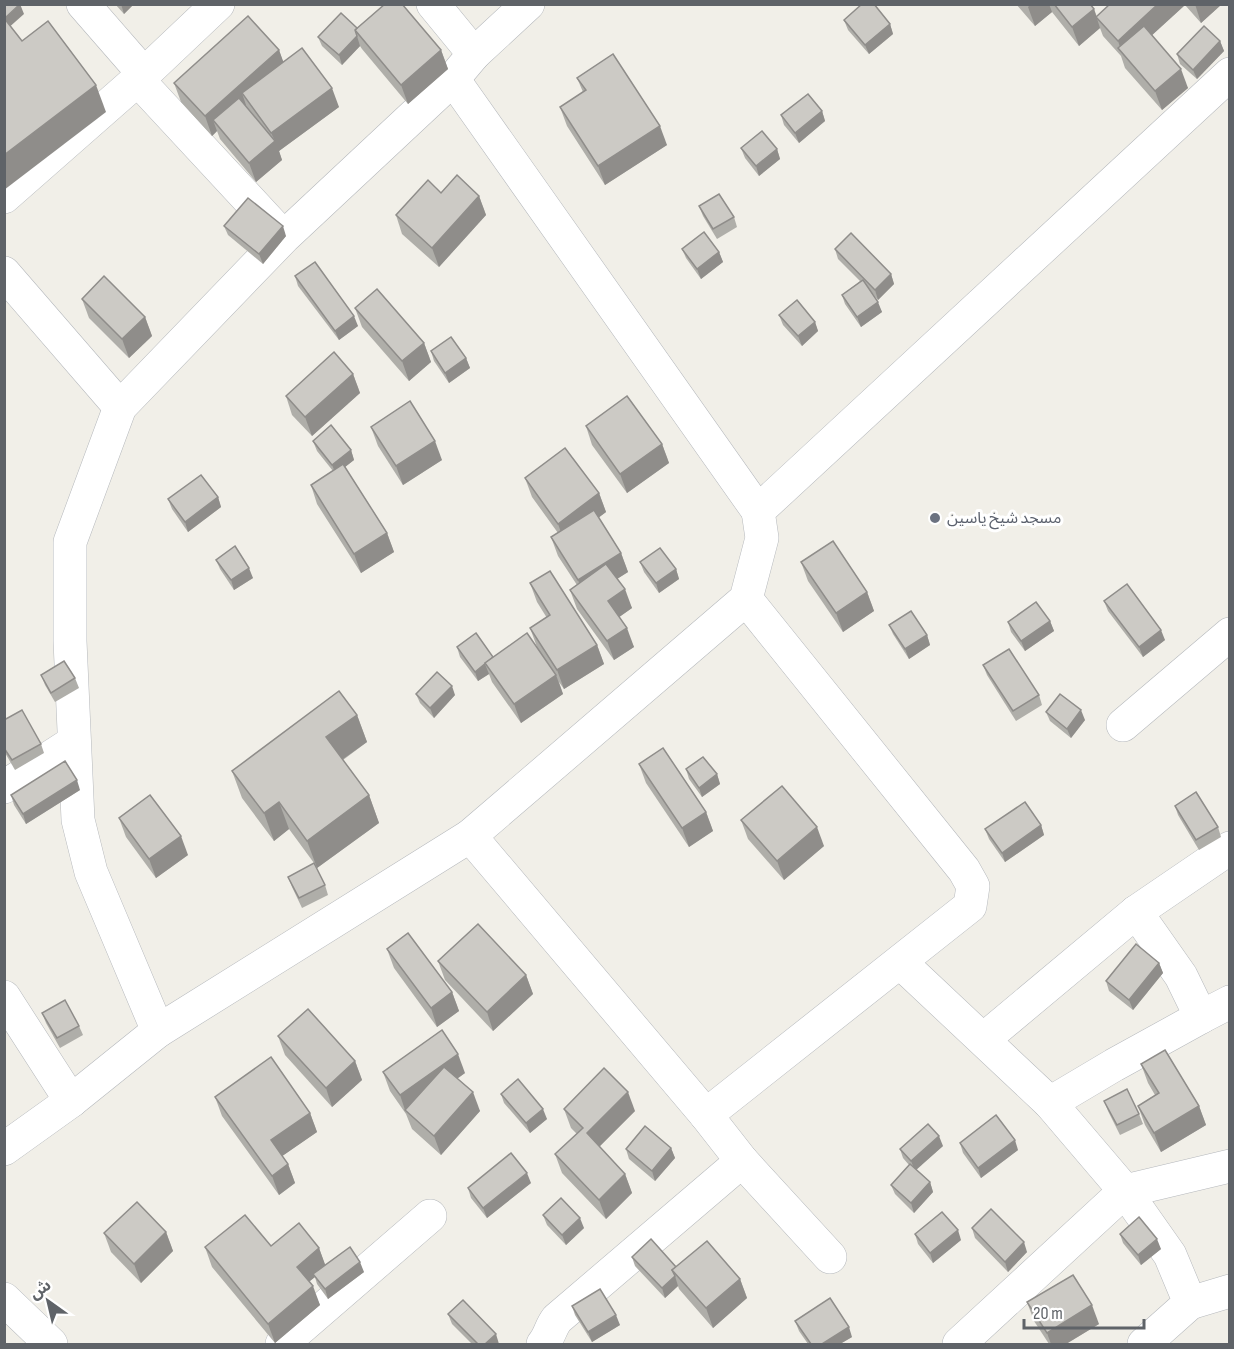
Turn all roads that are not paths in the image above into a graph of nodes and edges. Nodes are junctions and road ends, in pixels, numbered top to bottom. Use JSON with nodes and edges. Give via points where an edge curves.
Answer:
{"nodes":[{"id":1,"x":83,"y":4,"type":"edge"},
{"id":2,"x":218,"y":4,"type":"edge"},
{"id":3,"x":433,"y":4,"type":"edge"},
{"id":4,"x":528,"y":4,"type":"edge"},
{"id":5,"x":474,"y":54,"type":"junction"},
{"id":6,"x":1230,"y":74,"type":"edge"},
{"id":7,"x":140,"y":76,"type":"junction"},
{"id":8,"x":453,"y":79,"type":"junction"},
{"id":9,"x":4,"y":197,"type":"edge"},
{"id":10,"x":284,"y":237,"type":"junction"},
{"id":11,"x":4,"y":273,"type":"edge"},
{"id":12,"x":120,"y":407,"type":"junction"},
{"id":13,"x":758,"y":511,"type":"junction"},
{"id":14,"x":746,"y":599,"type":"junction"},
{"id":15,"x":1230,"y":634,"type":"edge"},
{"id":16,"x":1123,"y":724,"type":"dead end"},
{"id":17,"x":74,"y":742,"type":"junction"},
{"id":18,"x":4,"y":787,"type":"edge"},
{"id":19,"x":470,"y":836,"type":"junction"},
{"id":20,"x":1230,"y":848,"type":"edge"},
{"id":21,"x":1136,"y":912,"type":"junction"},
{"id":22,"x":900,"y":962,"type":"junction"},
{"id":23,"x":4,"y":997,"type":"edge"},
{"id":24,"x":1230,"y":1002,"type":"edge"},
{"id":25,"x":1201,"y":1017,"type":"junction"},
{"id":26,"x":158,"y":1031,"type":"junction"},
{"id":27,"x":984,"y":1039,"type":"junction"},
{"id":28,"x":71,"y":1101,"type":"junction"},
{"id":29,"x":1050,"y":1103,"type":"junction"},
{"id":30,"x":706,"y":1115,"type":"junction"},
{"id":31,"x":4,"y":1149,"type":"edge"},
{"id":32,"x":742,"y":1161,"type":"junction"},
{"id":33,"x":1230,"y":1166,"type":"edge"},
{"id":34,"x":1125,"y":1191,"type":"junction"},
{"id":35,"x":430,"y":1216,"type":"dead end"},
{"id":36,"x":830,"y":1257,"type":"dead end"},
{"id":37,"x":1230,"y":1290,"type":"edge"},
{"id":38,"x":4,"y":1299,"type":"edge"},
{"id":39,"x":1190,"y":1303,"type":"junction"},
{"id":40,"x":964,"y":1343,"type":"edge"},
{"id":41,"x":51,"y":1344,"type":"edge"},
{"id":42,"x":282,"y":1344,"type":"edge"},
{"id":43,"x":543,"y":1344,"type":"edge"},
{"id":44,"x":1144,"y":1344,"type":"edge"}],
"edges":[{"from":1,"to":7,"type":"street"},
{"from":2,"to":7,"type":"street"},
{"from":3,"to":5,"type":"street"},
{"from":4,"to":5,"type":"street"},
{"from":5,"to":8,"type":"street"},
{"from":6,"to":13,"type":"street"},
{"from":7,"to":9,"type":"street"},
{"from":7,"to":10,"type":"street"},
{"from":8,"to":10,"type":"street"},
{"from":8,"to":13,"type":"street"},
{"from":10,"to":12,"type":"street"},
{"from":11,"to":12,"type":"street"},
{"from":12,"to":17,"type":"street","via":[[70,542]]},
{"from":13,"to":14,"type":"street","via":[[762,538]]},
{"from":14,"to":19,"type":"street"},
{"from":14,"to":22,"type":"street","via":[[973,886],[970,906]]},
{"from":15,"to":16,"type":"street"},
{"from":17,"to":18,"type":"street"},
{"from":17,"to":26,"type":"street","via":[[78,820],[91,872]]},
{"from":19,"to":26,"type":"street"},
{"from":19,"to":30,"type":"street"},
{"from":20,"to":21,"type":"street"},
{"from":21,"to":25,"type":"street","via":[[1181,976]]},
{"from":21,"to":27,"type":"street"},
{"from":22,"to":27,"type":"street"},
{"from":22,"to":30,"type":"street"},
{"from":23,"to":28,"type":"street"},
{"from":24,"to":25,"type":"street"},
{"from":25,"to":29,"type":"street"},
{"from":26,"to":28,"type":"street"},
{"from":27,"to":29,"type":"street"},
{"from":28,"to":31,"type":"street"},
{"from":29,"to":34,"type":"street"},
{"from":30,"to":32,"type":"street"},
{"from":32,"to":36,"type":"street"},
{"from":32,"to":43,"type":"street","via":[[557,1319]]},
{"from":33,"to":34,"type":"street"},
{"from":34,"to":39,"type":"street","via":[[1170,1255]]},
{"from":34,"to":40,"type":"street"},
{"from":35,"to":42,"type":"street"},
{"from":37,"to":39,"type":"street"},
{"from":38,"to":41,"type":"street"},
{"from":39,"to":44,"type":"street"}]}
